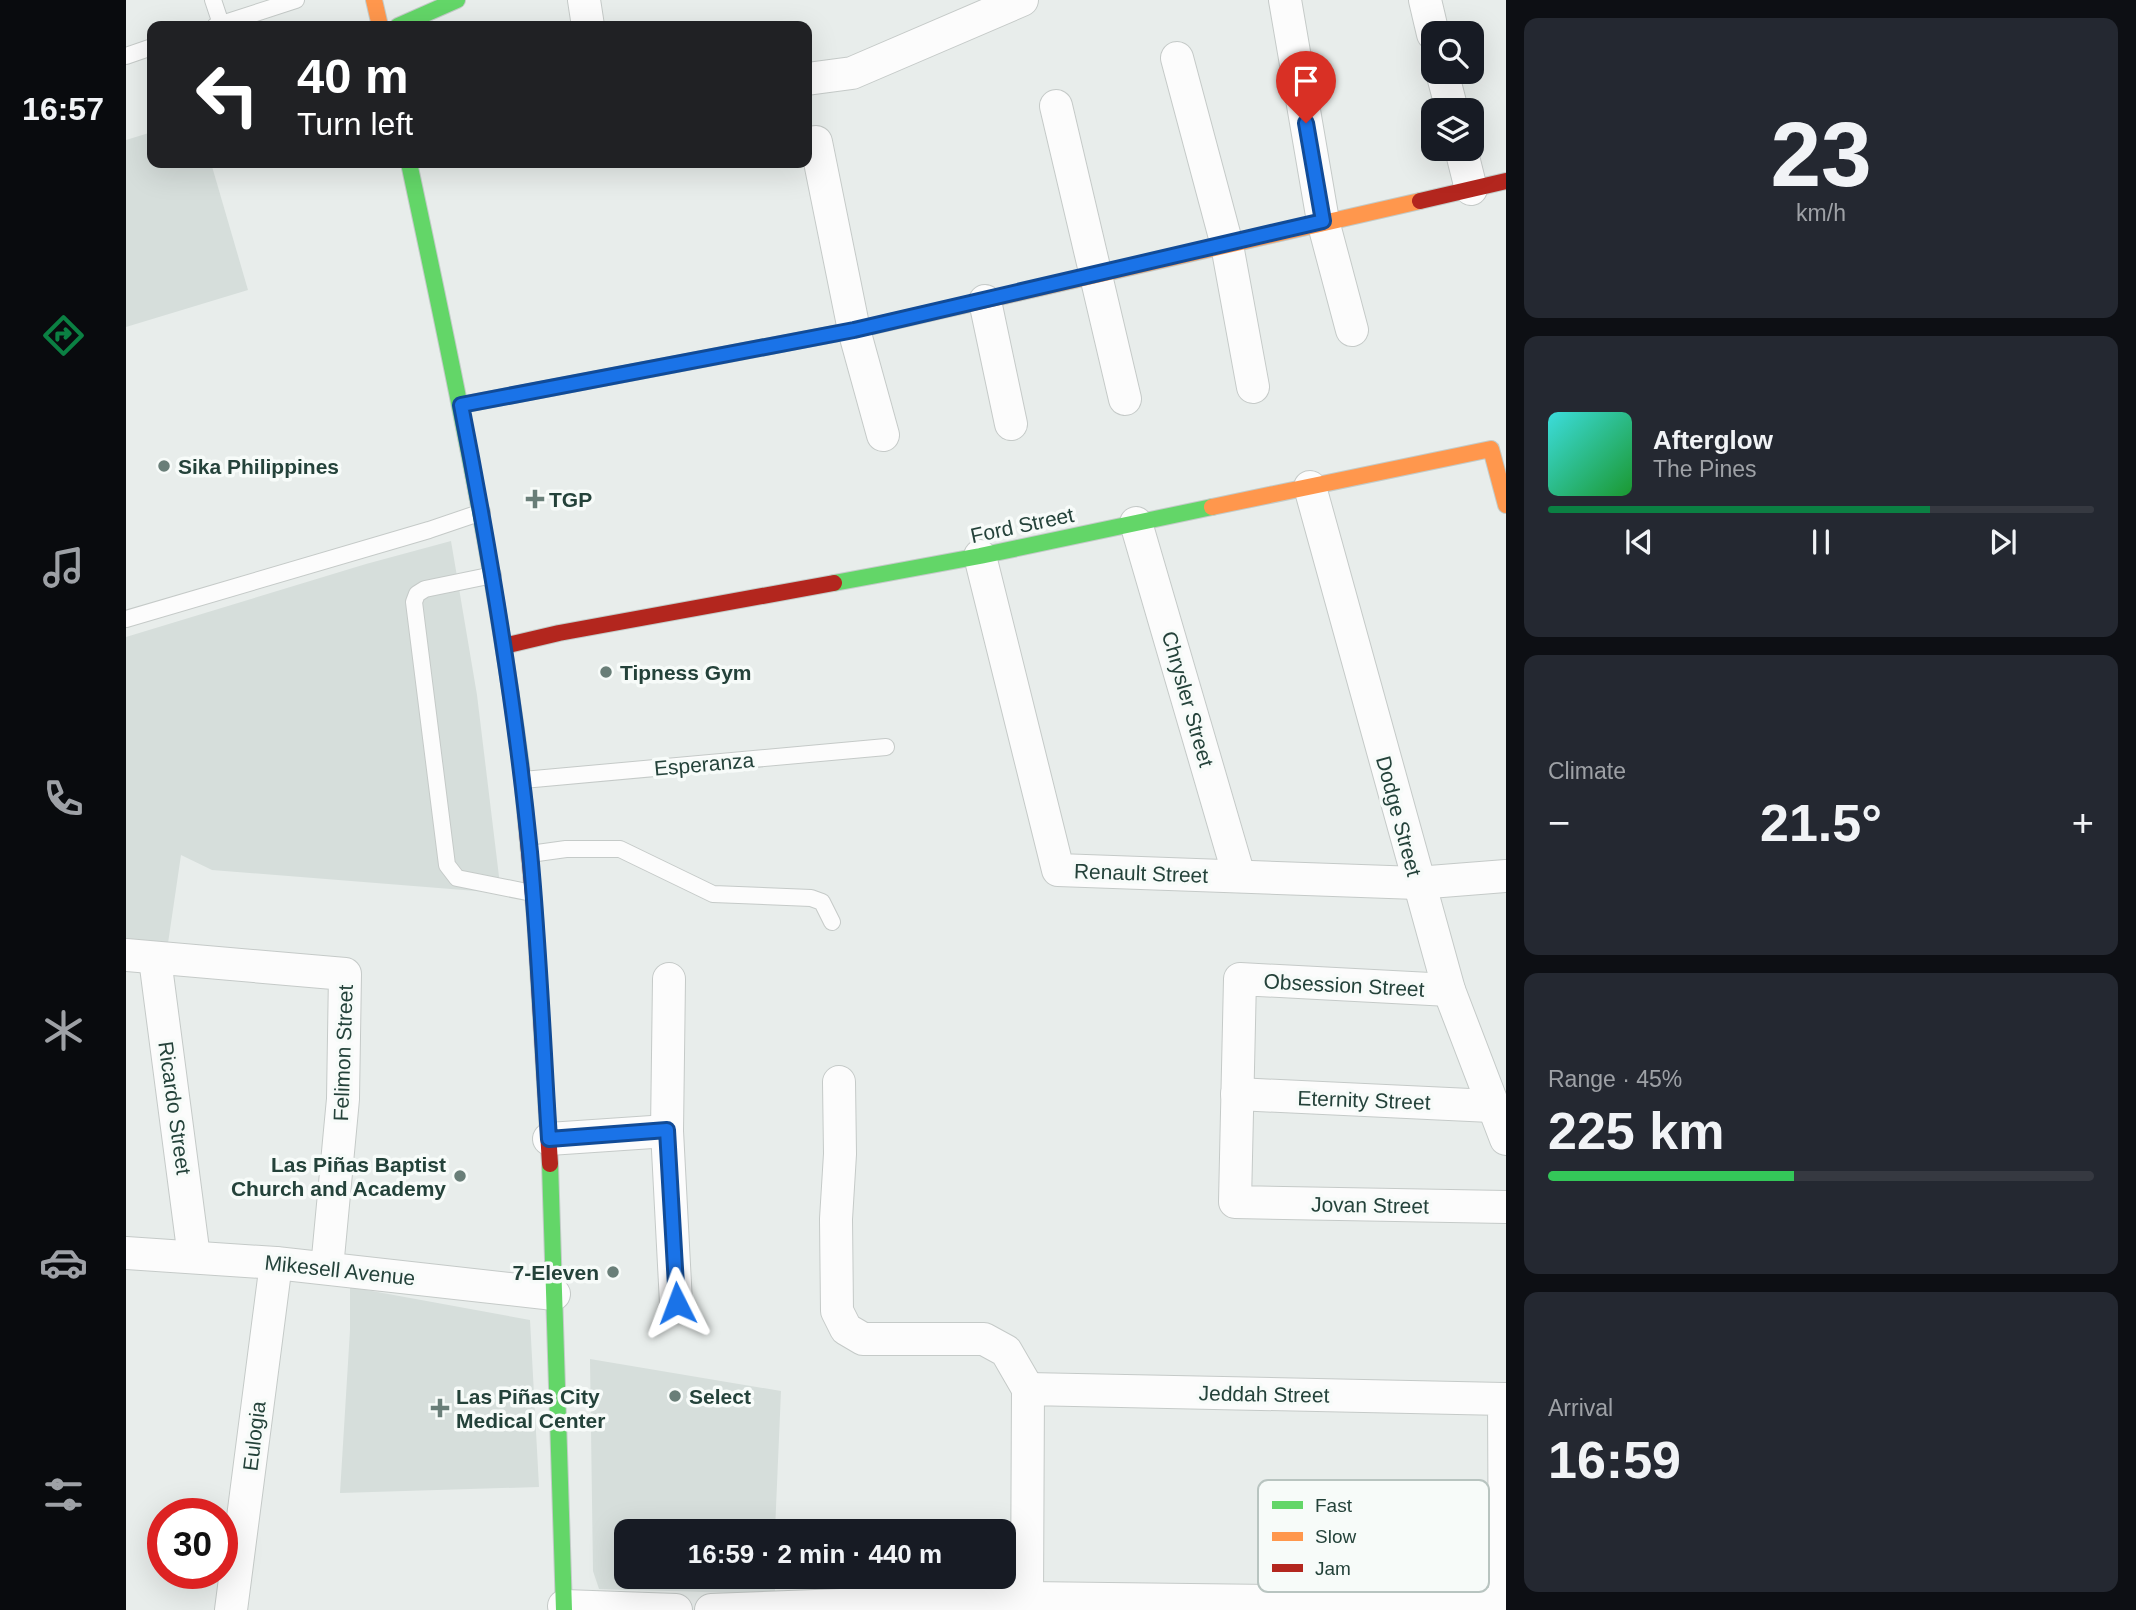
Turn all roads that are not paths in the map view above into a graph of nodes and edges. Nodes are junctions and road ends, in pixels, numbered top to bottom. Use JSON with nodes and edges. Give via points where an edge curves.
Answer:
{"nodes":[{"id":1,"x":214,"y":0,"type":"edge"},
{"id":2,"x":296,"y":0,"type":"edge"},
{"id":3,"x":374,"y":0,"type":"edge"},
{"id":4,"x":457,"y":0,"type":"edge"},
{"id":5,"x":584,"y":0,"type":"edge"},
{"id":6,"x":1022,"y":0,"type":"edge"},
{"id":7,"x":1285,"y":0,"type":"edge"},
{"id":8,"x":1425,"y":0,"type":"edge"},
{"id":9,"x":217,"y":21,"type":"edge"},
{"id":10,"x":230,"y":21,"type":"edge"},
{"id":11,"x":379,"y":21,"type":"edge"},
{"id":12,"x":409,"y":21,"type":"edge"},
{"id":13,"x":587,"y":21,"type":"edge"},
{"id":14,"x":1430,"y":21,"type":"edge"},
{"id":15,"x":147,"y":49,"type":"edge"},
{"id":16,"x":126,"y":56,"type":"edge"},
{"id":17,"x":1177,"y":58,"type":"dead end"},
{"id":18,"x":812,"y":78,"type":"edge"},
{"id":19,"x":1056,"y":106,"type":"dead end"},
{"id":20,"x":816,"y":142,"type":"dead end"},
{"id":21,"x":1464,"y":161,"type":"edge"},
{"id":22,"x":410,"y":168,"type":"edge"},
{"id":23,"x":1506,"y":181,"type":"edge"},
{"id":24,"x":1471,"y":188,"type":"junction"},
{"id":25,"x":1323,"y":221,"type":"junction"},
{"id":26,"x":1227,"y":245,"type":"junction"},
{"id":27,"x":1095,"y":275,"type":"junction"},
{"id":28,"x":985,"y":301,"type":"junction"},
{"id":29,"x":854,"y":330,"type":"junction"},
{"id":30,"x":1352,"y":330,"type":"dead end"},
{"id":31,"x":1254,"y":387,"type":"dead end"},
{"id":32,"x":1125,"y":399,"type":"dead end"},
{"id":33,"x":461,"y":405,"type":"junction"},
{"id":34,"x":1012,"y":424,"type":"dead end"},
{"id":35,"x":883,"y":435,"type":"dead end"},
{"id":36,"x":1310,"y":487,"type":"junction"},
{"id":37,"x":1506,"y":505,"type":"edge"},
{"id":38,"x":483,"y":512,"type":"junction"},
{"id":39,"x":1136,"y":523,"type":"junction"},
{"id":40,"x":980,"y":556,"type":"junction"},
{"id":41,"x":493,"y":575,"type":"junction"},
{"id":42,"x":126,"y":619,"type":"edge"},
{"id":43,"x":504,"y":646,"type":"junction"},
{"id":44,"x":886,"y":747,"type":"dead end"},
{"id":45,"x":522,"y":780,"type":"junction"},
{"id":46,"x":530,"y":854,"type":"junction"},
{"id":47,"x":1239,"y":876,"type":"junction"},
{"id":48,"x":1506,"y":876,"type":"edge"},
{"id":49,"x":1418,"y":883,"type":"junction"},
{"id":50,"x":532,"y":893,"type":"junction"},
{"id":51,"x":832,"y":922,"type":"dead end"},
{"id":52,"x":140,"y":957,"type":"edge"},
{"id":53,"x":668,"y":979,"type":"dead end"},
{"id":54,"x":1449,"y":990,"type":"junction"},
{"id":55,"x":839,"y":1082,"type":"dead end"},
{"id":56,"x":1237,"y":1094,"type":"junction"},
{"id":57,"x":1491,"y":1105,"type":"junction"},
{"id":58,"x":667,"y":1130,"type":"junction"},
{"id":59,"x":549,"y":1139,"type":"junction"},
{"id":60,"x":1506,"y":1139,"type":"edge"},
{"id":61,"x":1506,"y":1208,"type":"edge"},
{"id":62,"x":126,"y":1253,"type":"edge"},
{"id":63,"x":194,"y":1257,"type":"junction"},
{"id":64,"x":276,"y":1263,"type":"junction"},
{"id":65,"x":327,"y":1268,"type":"junction"},
{"id":66,"x":554,"y":1294,"type":"junction"},
{"id":67,"x":677,"y":1303,"type":"dead end"},
{"id":68,"x":1028,"y":1389,"type":"junction"},
{"id":69,"x":1027,"y":1598,"type":"junction"},
{"id":70,"x":1506,"y":1604,"type":"edge"},
{"id":71,"x":564,"y":1608,"type":"edge"},
{"id":72,"x":794,"y":1608,"type":"edge"},
{"id":73,"x":231,"y":1610,"type":"edge"},
{"id":74,"x":677,"y":1610,"type":"edge"},
{"id":75,"x":711,"y":1610,"type":"edge"}],
"edges":[{"from":1,"to":9,"type":"lane"},
{"from":2,"to":10,"type":"lane"},
{"from":3,"to":11,"type":"street"},
{"from":4,"to":12,"type":"street"},
{"from":5,"to":13,"type":"street"},
{"from":6,"to":18,"type":"street","via":[[852,73]]},
{"from":7,"to":25,"type":"street"},
{"from":8,"to":14,"type":"street"},
{"from":15,"to":16,"type":"lane"},
{"from":17,"to":26,"type":"street"},
{"from":19,"to":27,"type":"street"},
{"from":20,"to":29,"type":"street"},
{"from":21,"to":24,"type":"street"},
{"from":22,"to":33,"type":"street"},
{"from":23,"to":24,"type":"street"},
{"from":24,"to":25,"type":"street"},
{"from":25,"to":26,"type":"street"},
{"from":25,"to":30,"type":"street"},
{"from":26,"to":27,"type":"street"},
{"from":26,"to":31,"type":"street"},
{"from":27,"to":28,"type":"street"},
{"from":27,"to":32,"type":"street"},
{"from":28,"to":29,"type":"street"},
{"from":28,"to":34,"type":"street"},
{"from":29,"to":33,"type":"street"},
{"from":29,"to":35,"type":"street"},
{"from":33,"to":38,"type":"street"},
{"from":36,"to":37,"type":"street","name":"Ford Street","via":[[1491,449]]},
{"from":36,"to":39,"type":"street","name":"Ford Street"},
{"from":36,"to":49,"type":"street","name":"Dodge Street"},
{"from":38,"to":41,"type":"street"},
{"from":38,"to":42,"type":"lane"},
{"from":39,"to":40,"type":"street","name":"Ford Street"},
{"from":39,"to":47,"type":"street","name":"Chrysler Street"},
{"from":40,"to":43,"type":"street","name":"Ford Street"},
{"from":40,"to":47,"type":"street","name":"Renault Street","via":[[1058,870]]},
{"from":41,"to":43,"type":"street"},
{"from":41,"to":50,"type":"lane","via":[[425,589],[414,602],[447,865],[457,878]]},
{"from":43,"to":45,"type":"street"},
{"from":44,"to":45,"type":"lane","name":"Esperanza"},
{"from":45,"to":46,"type":"street"},
{"from":46,"to":50,"type":"street"},
{"from":46,"to":51,"type":"lane","via":[[621,849],[713,894],[811,898],[822,902]]},
{"from":47,"to":49,"type":"street","name":"Renault Street"},
{"from":48,"to":49,"type":"street","name":"Renault Street"},
{"from":49,"to":54,"type":"street","name":"Dodge Street"},
{"from":50,"to":59,"type":"street"},
{"from":52,"to":63,"type":"street","name":"Ricardo Street"},
{"from":52,"to":65,"type":"street","name":"Felimon Street","via":[[345,974],[344,1099]]},
{"from":53,"to":58,"type":"street"},
{"from":54,"to":56,"type":"street","name":"Obsession Street","via":[[1240,979]]},
{"from":54,"to":57,"type":"street","name":"Dodge Street"},
{"from":55,"to":68,"type":"street","via":[[837,1311],[846,1329],[863,1339],[984,1339],[1006,1351]]},
{"from":56,"to":57,"type":"street","name":"Eternity Street"},
{"from":56,"to":61,"type":"street","name":"Jovan Street","via":[[1235,1202]]},
{"from":57,"to":60,"type":"street","name":"Dodge Street"},
{"from":58,"to":59,"type":"street"},
{"from":58,"to":67,"type":"street"},
{"from":59,"to":66,"type":"street"},
{"from":62,"to":63,"type":"street","name":"Mikesell Avenue"},
{"from":63,"to":64,"type":"street","name":"Mikesell Avenue"},
{"from":64,"to":65,"type":"street","name":"Mikesell Avenue"},
{"from":64,"to":73,"type":"street","name":"Eulogia"},
{"from":65,"to":66,"type":"street","name":"Mikesell Avenue"},
{"from":66,"to":71,"type":"street"},
{"from":68,"to":69,"type":"street"},
{"from":68,"to":70,"type":"street","name":"Jeddah Street","via":[[1504,1399]]},
{"from":69,"to":70,"type":"street"},
{"from":69,"to":72,"type":"street"},
{"from":71,"to":74,"type":"street"},
{"from":72,"to":75,"type":"street"}]}
